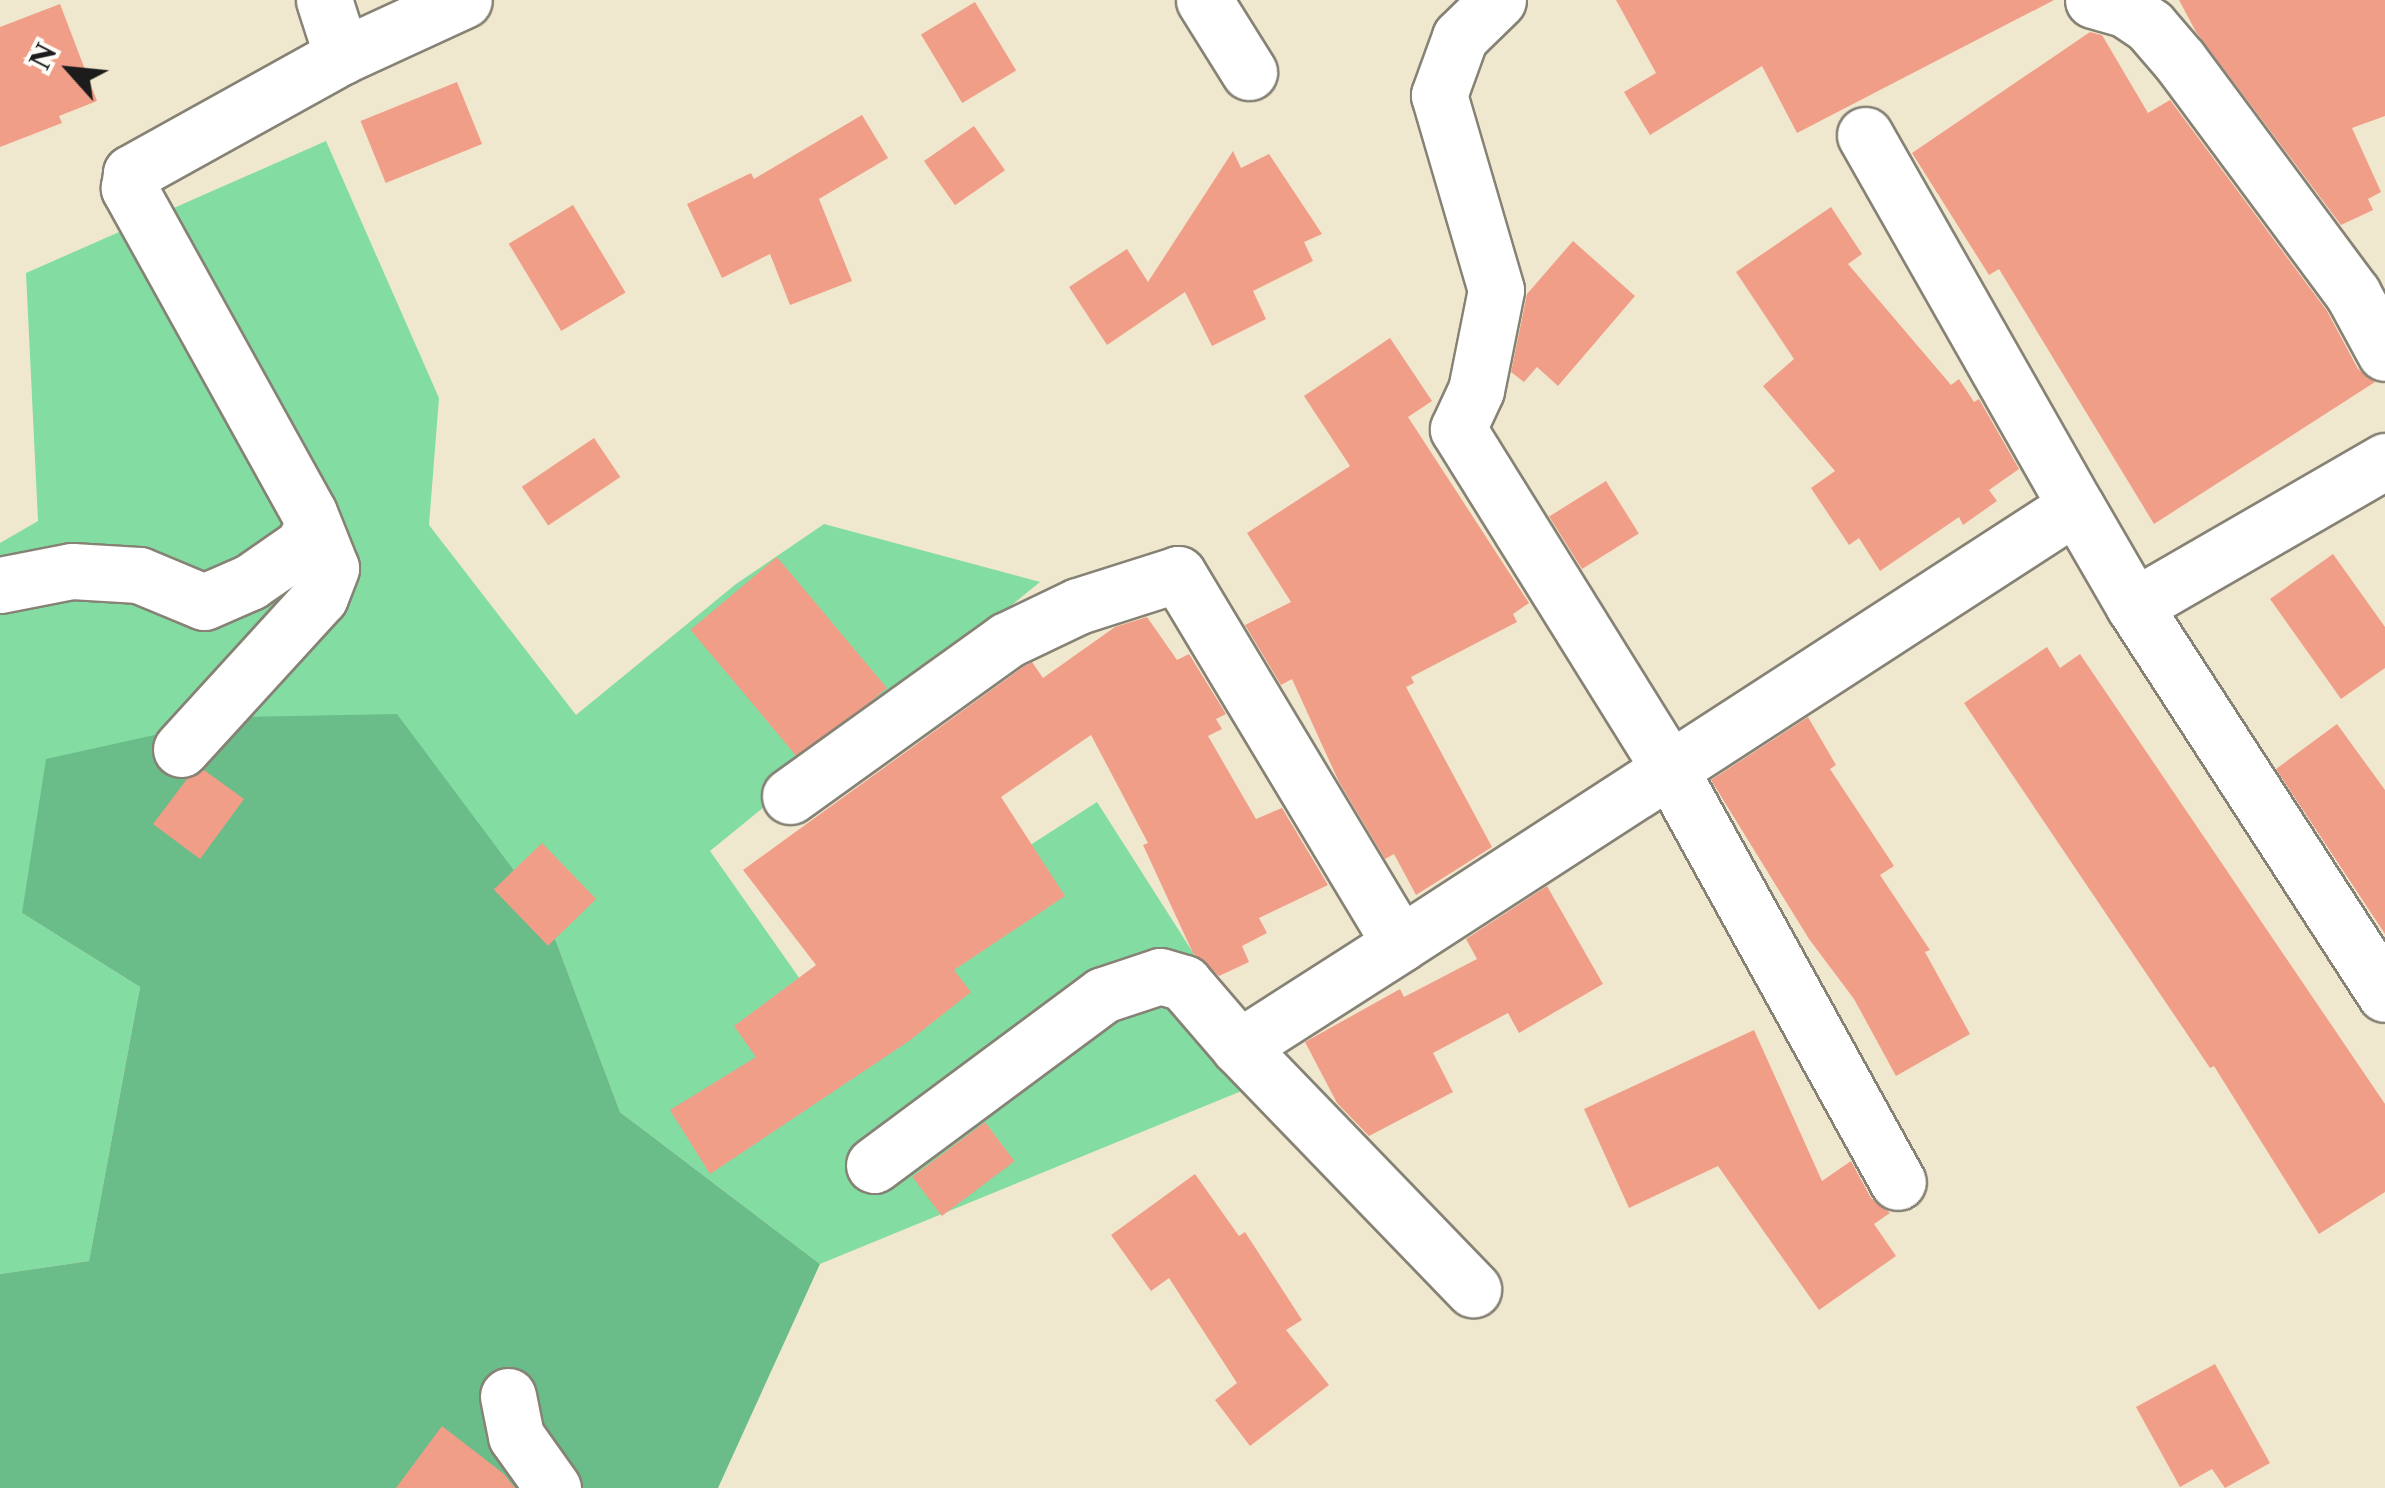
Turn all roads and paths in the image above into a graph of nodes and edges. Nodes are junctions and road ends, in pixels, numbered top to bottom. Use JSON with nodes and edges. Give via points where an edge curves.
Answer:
{"nodes":[{"id":1,"x":324,"y":0,"type":"edge"},
{"id":2,"x":464,"y":0,"type":"edge"},
{"id":3,"x":1204,"y":0,"type":"edge"},
{"id":4,"x":1498,"y":0,"type":"edge"},
{"id":5,"x":2093,"y":0,"type":"edge"},
{"id":6,"x":342,"y":56,"type":"junction"},
{"id":7,"x":1249,"y":72,"type":"dead end"},
{"id":8,"x":1865,"y":135,"type":"dead end"},
{"id":9,"x":2385,"y":354,"type":"edge"},
{"id":10,"x":2385,"y":461,"type":"edge"},
{"id":11,"x":2076,"y":506,"type":"junction"},
{"id":12,"x":313,"y":526,"type":"junction"},
{"id":13,"x":0,"y":584,"type":"edge"},
{"id":14,"x":2134,"y":606,"type":"junction"},
{"id":15,"x":181,"y":749,"type":"dead end"},
{"id":16,"x":1672,"y":773,"type":"junction"},
{"id":17,"x":790,"y":796,"type":"dead end"},
{"id":18,"x":1400,"y":944,"type":"junction"},
{"id":19,"x":2385,"y":994,"type":"edge"},
{"id":20,"x":1239,"y":1047,"type":"junction"},
{"id":21,"x":874,"y":1165,"type":"dead end"},
{"id":22,"x":1898,"y":1182,"type":"dead end"},
{"id":23,"x":1473,"y":1289,"type":"dead end"},
{"id":24,"x":508,"y":1396,"type":"dead end"},
{"id":25,"x":553,"y":1488,"type":"edge"}],
"edges":[{"from":1,"to":6,"type":"street"},
{"from":2,"to":6,"type":"street"},
{"from":3,"to":7,"type":"street"},
{"from":4,"to":16,"type":"street","via":[[1460,37],[1439,95],[1496,290],[1476,390],[1458,430]]},
{"from":5,"to":9,"type":"street","via":[[2125,9],[2150,26],[2180,61],[2353,294]]},
{"from":6,"to":12,"type":"street","via":[[142,162],[128,182]]},
{"from":8,"to":11,"type":"street"},
{"from":10,"to":14,"type":"street"},
{"from":11,"to":14,"type":"street"},
{"from":11,"to":16,"type":"street"},
{"from":12,"to":13,"type":"street","via":[[289,555],[204,602],[140,575],[72,572]]},
{"from":12,"to":15,"type":"street","via":[[332,568],[329,583]]},
{"from":14,"to":19,"type":"street"},
{"from":16,"to":18,"type":"street"},
{"from":16,"to":22,"type":"street"},
{"from":17,"to":18,"type":"street","via":[[1007,640],[1078,606],[1178,574]]},
{"from":18,"to":20,"type":"street"},
{"from":20,"to":21,"type":"street","via":[[1184,983],[1160,976],[1104,994]]},
{"from":20,"to":23,"type":"street"},
{"from":24,"to":25,"type":"street","via":[[516,1436]]}]}
